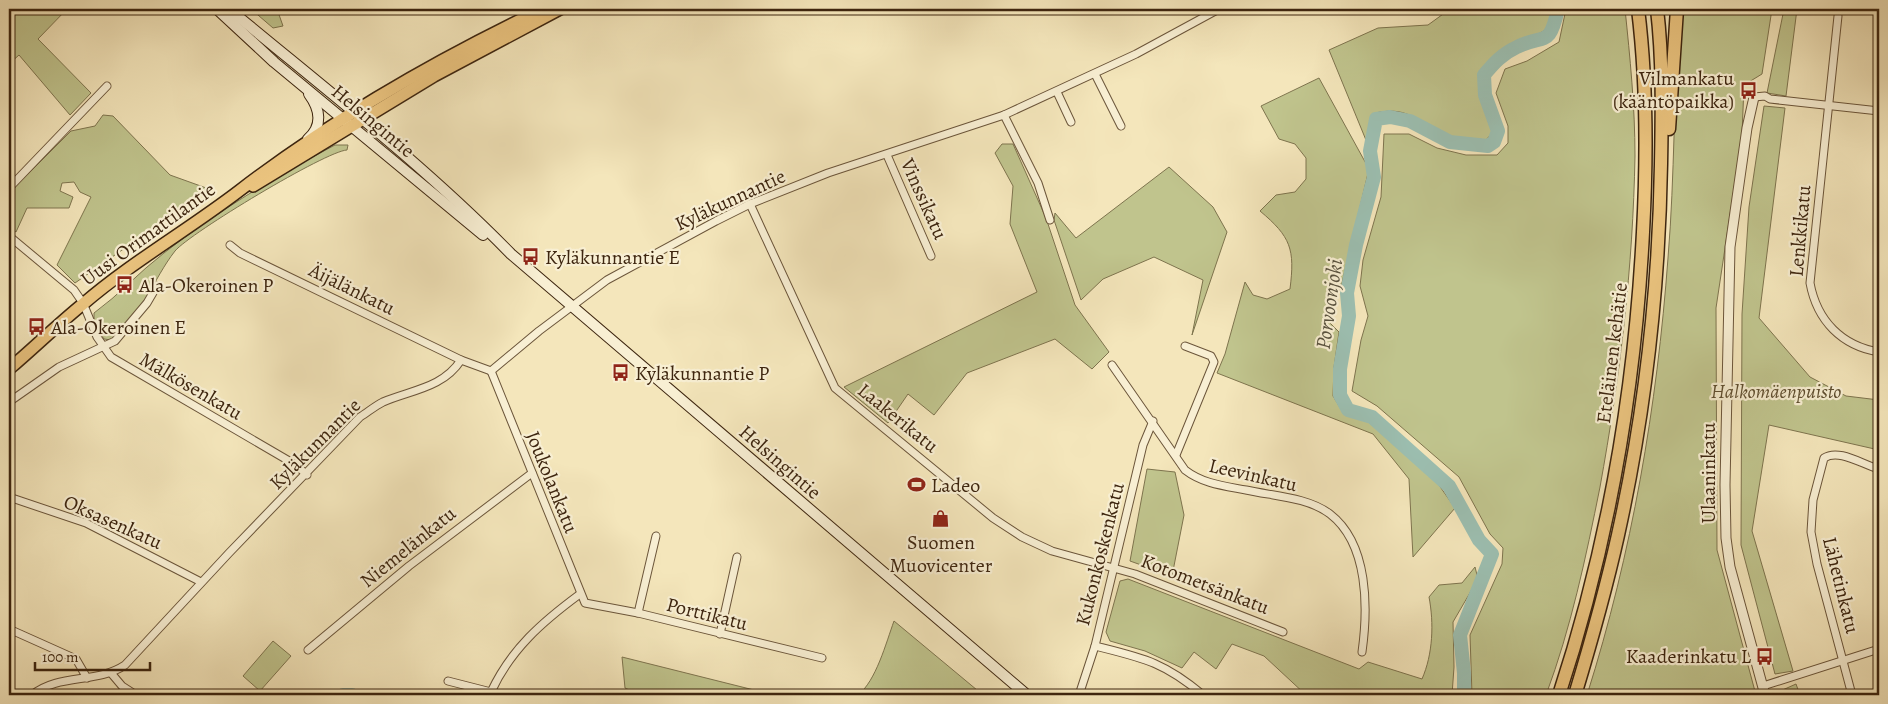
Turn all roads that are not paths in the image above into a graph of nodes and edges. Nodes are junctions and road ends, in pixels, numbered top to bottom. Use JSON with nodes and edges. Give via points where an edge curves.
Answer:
{"nodes":[{"id":1,"x":217,"y":9,"type":"edge"},
{"id":2,"x":229,"y":9,"type":"edge"},
{"id":3,"x":543,"y":9,"type":"edge"},
{"id":4,"x":560,"y":9,"type":"edge"},
{"id":5,"x":1219,"y":9,"type":"edge"},
{"id":6,"x":1638,"y":9,"type":"edge"},
{"id":7,"x":1657,"y":9,"type":"edge"},
{"id":8,"x":1677,"y":9,"type":"edge"},
{"id":9,"x":1838,"y":16,"type":"dead end"},
{"id":10,"x":1095,"y":74,"type":"junction"},
{"id":11,"x":299,"y":82,"type":"junction"},
{"id":12,"x":108,"y":86,"type":"dead end"},
{"id":13,"x":1057,"y":92,"type":"junction"},
{"id":14,"x":1754,"y":97,"type":"joint"},
{"id":15,"x":1828,"y":106,"type":"junction"},
{"id":16,"x":1879,"y":111,"type":"edge"},
{"id":17,"x":353,"y":112,"type":"junction"},
{"id":18,"x":1004,"y":115,"type":"junction"},
{"id":19,"x":343,"y":119,"type":"junction"},
{"id":20,"x":363,"y":120,"type":"junction"},
{"id":21,"x":1071,"y":122,"type":"dead end"},
{"id":22,"x":1121,"y":126,"type":"dead end"},
{"id":23,"x":352,"y":127,"type":"junction"},
{"id":24,"x":302,"y":145,"type":"junction"},
{"id":25,"x":887,"y":155,"type":"junction"},
{"id":26,"x":9,"y":188,"type":"edge"},
{"id":27,"x":240,"y":191,"type":"junction"},
{"id":28,"x":750,"y":204,"type":"junction"},
{"id":29,"x":1050,"y":220,"type":"dead end"},
{"id":30,"x":9,"y":236,"type":"edge"},
{"id":31,"x":230,"y":245,"type":"dead end"},
{"id":32,"x":511,"y":254,"type":"junction"},
{"id":33,"x":931,"y":256,"type":"dead end"},
{"id":34,"x":157,"y":286,"type":"dead end"},
{"id":35,"x":81,"y":305,"type":"junction"},
{"id":36,"x":571,"y":306,"type":"junction"},
{"id":37,"x":1651,"y":328,"type":"junction"},
{"id":38,"x":1185,"y":346,"type":"dead end"},
{"id":39,"x":104,"y":347,"type":"junction"},
{"id":40,"x":1879,"y":352,"type":"edge"},
{"id":41,"x":9,"y":360,"type":"edge"},
{"id":42,"x":461,"y":360,"type":"junction"},
{"id":43,"x":1112,"y":365,"type":"dead end"},
{"id":44,"x":9,"y":369,"type":"edge"},
{"id":45,"x":491,"y":371,"type":"junction"},
{"id":46,"x":9,"y":402,"type":"edge"},
{"id":47,"x":1153,"y":421,"type":"junction"},
{"id":48,"x":1176,"y":455,"type":"junction"},
{"id":49,"x":1879,"y":469,"type":"edge"},
{"id":50,"x":532,"y":473,"type":"junction"},
{"id":51,"x":307,"y":475,"type":"junction"},
{"id":52,"x":9,"y":498,"type":"edge"},
{"id":53,"x":656,"y":536,"type":"dead end"},
{"id":54,"x":738,"y":557,"type":"dead end"},
{"id":55,"x":1115,"y":567,"type":"junction"},
{"id":56,"x":202,"y":582,"type":"junction"},
{"id":57,"x":580,"y":594,"type":"junction"},
{"id":58,"x":1587,"y":598,"type":"junction"},
{"id":59,"x":585,"y":603,"type":"joint"},
{"id":60,"x":638,"y":613,"type":"junction"},
{"id":61,"x":9,"y":629,"type":"edge"},
{"id":62,"x":1284,"y":632,"type":"dead end"},
{"id":63,"x":720,"y":634,"type":"junction"},
{"id":64,"x":1095,"y":646,"type":"junction"},
{"id":65,"x":1879,"y":649,"type":"edge"},
{"id":66,"x":308,"y":650,"type":"dead end"},
{"id":67,"x":1362,"y":652,"type":"dead end"},
{"id":68,"x":822,"y":658,"type":"dead end"},
{"id":69,"x":1843,"y":661,"type":"junction"},
{"id":70,"x":111,"y":673,"type":"junction"},
{"id":71,"x":87,"y":678,"type":"junction"},
{"id":72,"x":448,"y":681,"type":"dead end"},
{"id":73,"x":1764,"y":691,"type":"edge"},
{"id":74,"x":491,"y":692,"type":"junction"},
{"id":75,"x":32,"y":695,"type":"edge"},
{"id":76,"x":136,"y":695,"type":"edge"},
{"id":77,"x":502,"y":695,"type":"edge"},
{"id":78,"x":1027,"y":695,"type":"edge"},
{"id":79,"x":1079,"y":695,"type":"edge"},
{"id":80,"x":1203,"y":695,"type":"edge"},
{"id":81,"x":1553,"y":695,"type":"edge"},
{"id":82,"x":1559,"y":695,"type":"edge"},
{"id":83,"x":1577,"y":695,"type":"edge"},
{"id":84,"x":1852,"y":695,"type":"edge"}],
"edges":[{"from":1,"to":11,"type":"main road","name":"Helsingintie"},
{"from":2,"to":17,"type":"main road","name":"Helsingintie"},
{"from":3,"to":17,"type":"main road","name":"Uusi Orimattilantie","via":[[462,48]]},
{"from":4,"to":20,"type":"main road","name":"Uusi Orimattilantie","via":[[463,60]]},
{"from":5,"to":10,"type":"street","name":"Kyläkunnantie"},
{"from":6,"to":58,"type":"highway","name":"Eteläinen kehätie","via":[[1646,135],[1637,318],[1618,453]]},
{"from":7,"to":37,"type":"highway","name":"Eteläinen kehätie","via":[[1661,83],[1660,207]]},
{"from":8,"to":37,"type":"highway"},
{"from":9,"to":15,"type":"street","name":"Lenkkikatu"},
{"from":10,"to":13,"type":"street","name":"Kyläkunnantie"},
{"from":10,"to":22,"type":"street"},
{"from":11,"to":19,"type":"main road","name":"Helsingintie"},
{"from":11,"to":24,"type":"main road","via":[[314,101],[318,113],[316,130]]},
{"from":12,"to":26,"type":"street"},
{"from":13,"to":18,"type":"street","name":"Kyläkunnantie"},
{"from":13,"to":21,"type":"street"},
{"from":14,"to":15,"type":"street","via":[[1762,102],[1770,99]]},
{"from":14,"to":73,"type":"street","name":"Ulaaninkatu","via":[[1730,247],[1725,494],[1730,567]]},
{"from":15,"to":16,"type":"street"},
{"from":15,"to":40,"type":"street","name":"Lenkkikatu","via":[[1810,268],[1813,298],[1826,323],[1847,342]]},
{"from":17,"to":19,"type":"main road","name":"Uusi Orimattilantie"},
{"from":17,"to":20,"type":"main road","name":"Helsingintie"},
{"from":18,"to":25,"type":"street","name":"Kyläkunnantie"},
{"from":18,"to":29,"type":"street","via":[[1038,183]]},
{"from":19,"to":23,"type":"main road","name":"Helsingintie"},
{"from":19,"to":24,"type":"main road","name":"Uusi Orimattilantie"},
{"from":20,"to":23,"type":"main road","name":"Uusi Orimattilantie"},
{"from":20,"to":32,"type":"main road","name":"Helsingintie","via":[[438,184]]},
{"from":23,"to":27,"type":"main road","name":"Uusi Orimattilantie","via":[[256,186]]},
{"from":23,"to":32,"type":"main road","name":"Helsingintie","via":[[431,194]]},
{"from":24,"to":27,"type":"main road","name":"Uusi Orimattilantie"},
{"from":25,"to":28,"type":"street","name":"Kyläkunnantie"},
{"from":25,"to":33,"type":"street","name":"Vinssikatu"},
{"from":27,"to":35,"type":"main road","name":"Uusi Orimattilantie"},
{"from":28,"to":36,"type":"street","name":"Kyläkunnantie","via":[[607,280]]},
{"from":28,"to":55,"type":"street","name":"Laakerikatu","via":[[835,388],[993,518],[1022,537],[1052,551]]},
{"from":30,"to":35,"type":"street","name":"Mälkösenkatu","via":[[74,290]]},
{"from":31,"to":42,"type":"street","name":"Äijälänkatu","via":[[240,253]]},
{"from":32,"to":36,"type":"main road","name":"Helsingintie"},
{"from":34,"to":39,"type":"street","via":[[130,325],[115,341]]},
{"from":35,"to":39,"type":"street","name":"Mälkösenkatu"},
{"from":35,"to":41,"type":"main road","name":"Uusi Orimattilantie"},
{"from":35,"to":44,"type":"main road","name":"Uusi Orimattilantie"},
{"from":36,"to":45,"type":"street","name":"Kyläkunnantie"},
{"from":36,"to":78,"type":"main road","name":"Helsingintie"},
{"from":37,"to":83,"type":"highway","name":"Eteläinen kehätie","via":[[1633,459],[1602,601]]},
{"from":38,"to":48,"type":"street","via":[[1211,356],[1214,362]]},
{"from":39,"to":46,"type":"street","via":[[59,367]]},
{"from":39,"to":51,"type":"street","name":"Mälkösenkatu","via":[[120,364],[296,465]]},
{"from":42,"to":45,"type":"street"},
{"from":42,"to":51,"type":"street","name":"Kyläkunnantie","via":[[433,385],[384,402],[360,417]]},
{"from":43,"to":47,"type":"street","name":"Leevinkatu"},
{"from":45,"to":50,"type":"street","name":"Joukolankatu"},
{"from":47,"to":48,"type":"street","name":"Leevinkatu"},
{"from":47,"to":55,"type":"street","name":"Kukonkoskenkatu","via":[[1143,445]]},
{"from":48,"to":67,"type":"street","name":"Leevinkatu","via":[[1185,470],[1201,481],[1299,501],[1329,513],[1351,538],[1366,587]]},
{"from":49,"to":69,"type":"street","name":"Lähetinkatu","via":[[1834,454],[1824,458],[1813,500],[1811,532]]},
{"from":50,"to":57,"type":"street","name":"Joukolankatu"},
{"from":50,"to":66,"type":"street","name":"Niemelänkatu","via":[[408,566]]},
{"from":51,"to":56,"type":"street","name":"Kyläkunnantie"},
{"from":52,"to":56,"type":"street","name":"Oksasenkatu","via":[[86,523]]},
{"from":53,"to":60,"type":"street"},
{"from":54,"to":63,"type":"street"},
{"from":55,"to":62,"type":"street","name":"Kotometsänkatu"},
{"from":55,"to":64,"type":"street","name":"Kukonkoskenkatu"},
{"from":56,"to":70,"type":"street","name":"Kyläkunnantie","via":[[134,656]]},
{"from":57,"to":59,"type":"street","name":"Joukolankatu"},
{"from":57,"to":74,"type":"street","via":[[543,622],[516,649]]},
{"from":58,"to":81,"type":"highway"},
{"from":58,"to":82,"type":"highway","name":"Eteläinen kehätie"},
{"from":59,"to":60,"type":"street","name":"Porttikatu"},
{"from":60,"to":63,"type":"street","name":"Porttikatu"},
{"from":61,"to":71,"type":"street","via":[[76,659]]},
{"from":63,"to":68,"type":"street","name":"Porttikatu"},
{"from":64,"to":79,"type":"street","name":"Kukonkoskenkatu"},
{"from":64,"to":80,"type":"street","via":[[1164,666]]},
{"from":65,"to":69,"type":"street"},
{"from":69,"to":73,"type":"street"},
{"from":69,"to":84,"type":"street","name":"Lähetinkatu"},
{"from":70,"to":71,"type":"street","name":"Kyläkunnantie"},
{"from":70,"to":76,"type":"street","via":[[116,681]]},
{"from":71,"to":75,"type":"street","name":"Kyläkunnantie","via":[[59,682]]},
{"from":72,"to":74,"type":"street"},
{"from":74,"to":77,"type":"street"}]}
